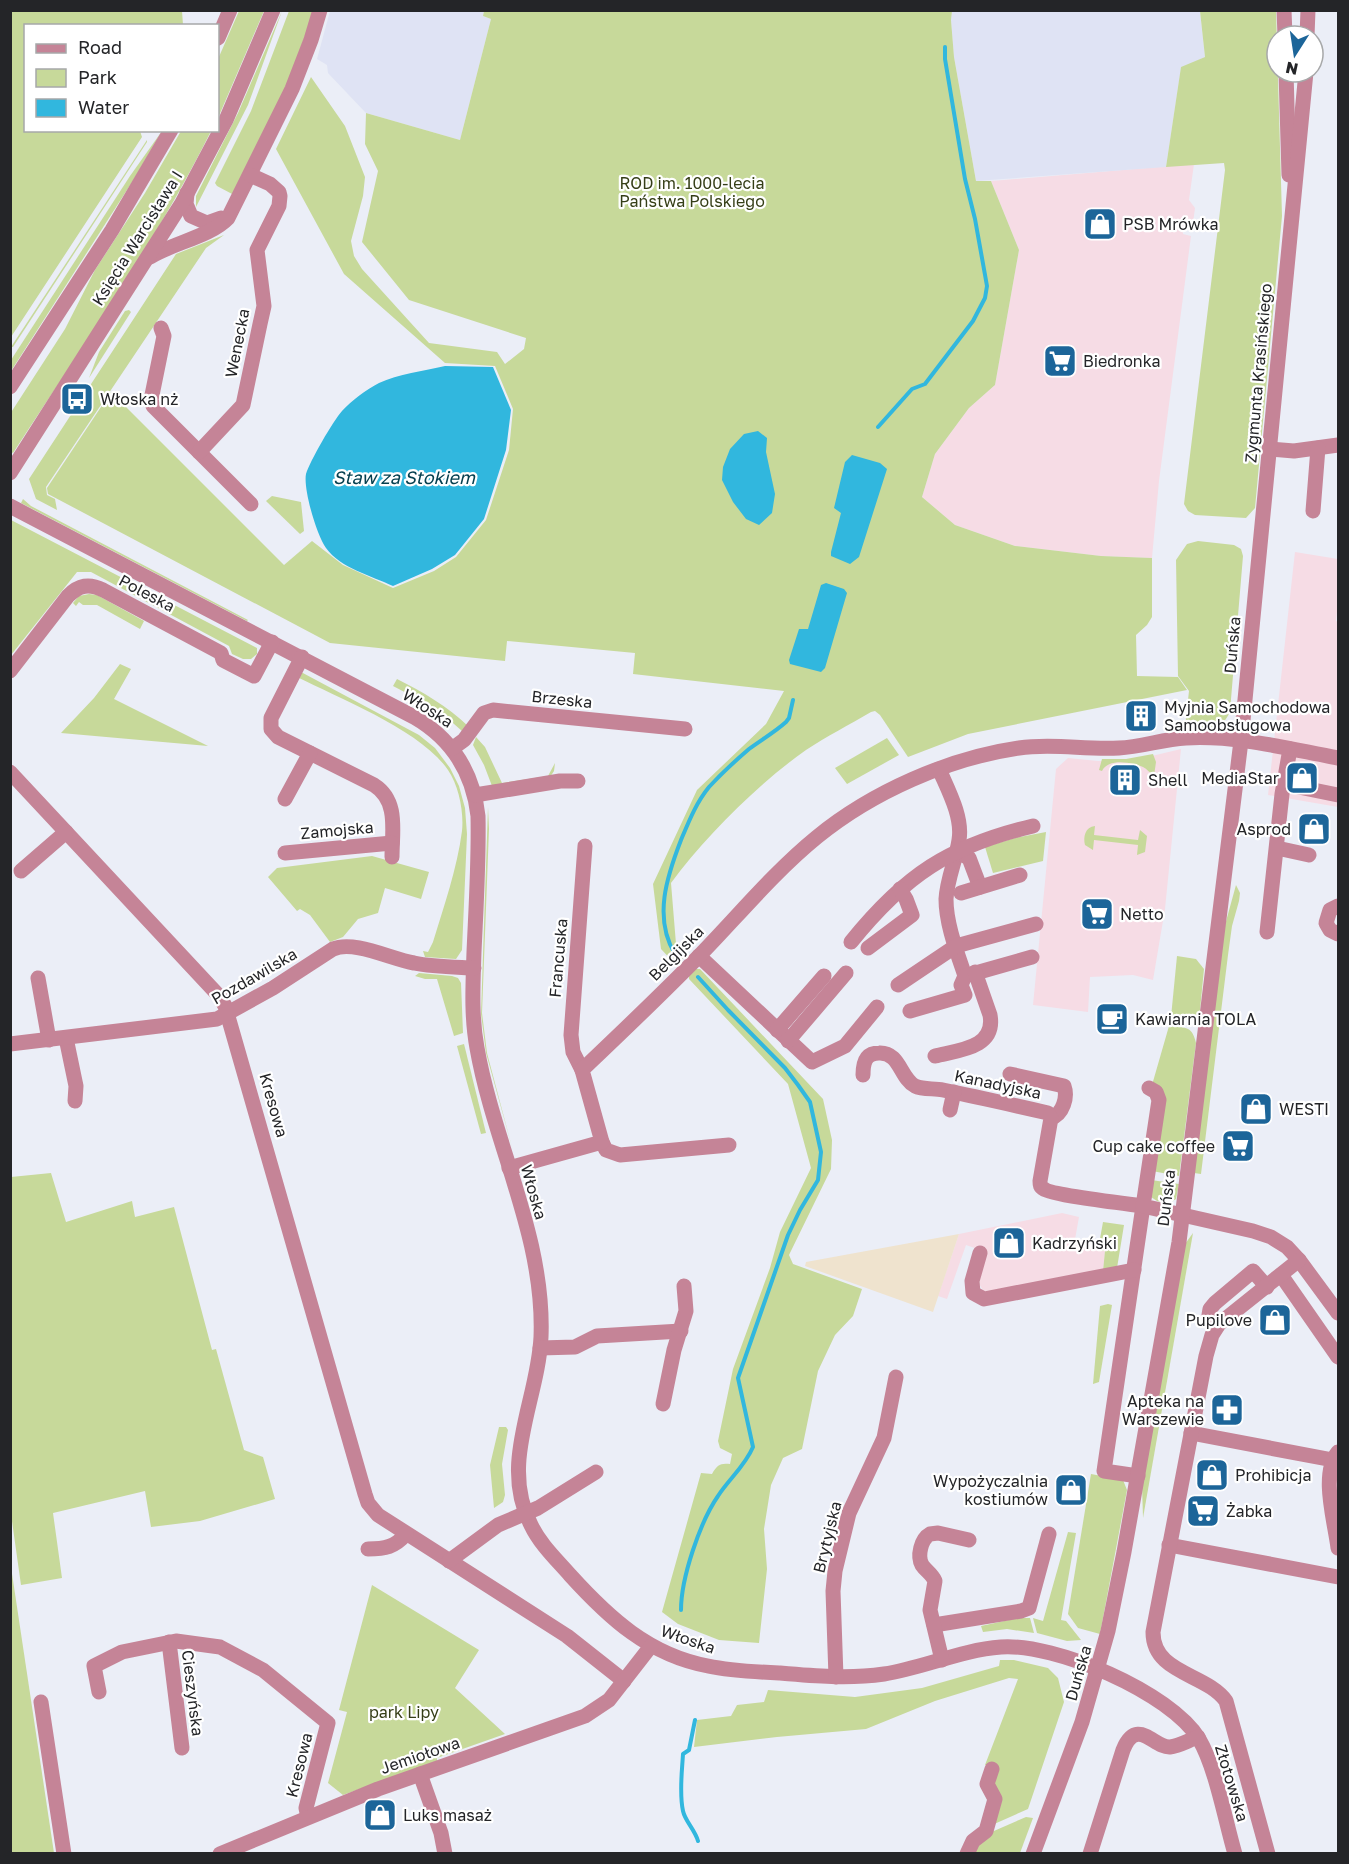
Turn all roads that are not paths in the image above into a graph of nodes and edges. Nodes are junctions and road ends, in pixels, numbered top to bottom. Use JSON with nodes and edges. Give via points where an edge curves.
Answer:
{"nodes":[{"id":1,"x":230,"y":10,"type":"edge"},
{"id":2,"x":273,"y":10,"type":"edge"},
{"id":3,"x":320,"y":10,"type":"edge"},
{"id":4,"x":219,"y":36,"type":"edge"},
{"id":5,"x":1286,"y":84,"type":"edge"},
{"id":6,"x":1305,"y":84,"type":"edge"},
{"id":7,"x":170,"y":132,"type":"edge"},
{"id":8,"x":250,"y":175,"type":"junction"},
{"id":9,"x":188,"y":193,"type":"junction"},
{"id":10,"x":236,"y":204,"type":"junction"},
{"id":11,"x":1291,"y":217,"type":"junction"},
{"id":12,"x":148,"y":259,"type":"junction"},
{"id":13,"x":161,"y":328,"type":"dead end"},
{"id":14,"x":10,"y":387,"type":"edge"},
{"id":15,"x":1338,"y":445,"type":"edge"},
{"id":16,"x":1318,"y":448,"type":"junction"},
{"id":17,"x":1269,"y":449,"type":"junction"},
{"id":18,"x":198,"y":452,"type":"junction"},
{"id":19,"x":10,"y":473,"type":"edge"},
{"id":20,"x":251,"y":504,"type":"dead end"},
{"id":21,"x":10,"y":506,"type":"edge"},
{"id":22,"x":1313,"y":511,"type":"dead end"},
{"id":23,"x":1261,"y":533,"type":"joint"},
{"id":24,"x":272,"y":642,"type":"junction"},
{"id":25,"x":302,"y":657,"type":"junction"},
{"id":26,"x":10,"y":671,"type":"edge"},
{"id":27,"x":685,"y":729,"type":"dead end"},
{"id":28,"x":1241,"y":741,"type":"junction"},
{"id":29,"x":453,"y":748,"type":"junction"},
{"id":30,"x":1290,"y":749,"type":"junction"},
{"id":31,"x":310,"y":753,"type":"junction"},
{"id":32,"x":1338,"y":758,"type":"edge"},
{"id":33,"x":939,"y":769,"type":"junction"},
{"id":34,"x":10,"y":772,"type":"edge"},
{"id":35,"x":578,"y":781,"type":"dead end"},
{"id":36,"x":1284,"y":784,"type":"junction"},
{"id":37,"x":475,"y":795,"type":"junction"},
{"id":38,"x":1338,"y":795,"type":"edge"},
{"id":39,"x":285,"y":799,"type":"dead end"},
{"id":40,"x":1034,"y":826,"type":"dead end"},
{"id":41,"x":66,"y":832,"type":"junction"},
{"id":42,"x":585,"y":846,"type":"dead end"},
{"id":43,"x":1277,"y":848,"type":"junction"},
{"id":44,"x":957,"y":852,"type":"junction"},
{"id":45,"x":285,"y":853,"type":"dead end"},
{"id":46,"x":1309,"y":855,"type":"dead end"},
{"id":47,"x":21,"y":872,"type":"dead end"},
{"id":48,"x":1020,"y":875,"type":"dead end"},
{"id":49,"x":980,"y":887,"type":"junction"},
{"id":50,"x":900,"y":889,"type":"junction"},
{"id":51,"x":961,"y":893,"type":"dead end"},
{"id":52,"x":1338,"y":906,"type":"edge"},
{"id":53,"x":1036,"y":924,"type":"dead end"},
{"id":54,"x":1267,"y":932,"type":"dead end"},
{"id":55,"x":1338,"y":934,"type":"edge"},
{"id":56,"x":851,"y":942,"type":"dead end"},
{"id":57,"x":956,"y":946,"type":"junction"},
{"id":58,"x":868,"y":948,"type":"dead end"},
{"id":59,"x":699,"y":956,"type":"junction"},
{"id":60,"x":1032,"y":957,"type":"dead end"},
{"id":61,"x":474,"y":968,"type":"junction"},
{"id":62,"x":846,"y":973,"type":"dead end"},
{"id":63,"x":970,"y":974,"type":"junction"},
{"id":64,"x":824,"y":976,"type":"dead end"},
{"id":65,"x":38,"y":978,"type":"dead end"},
{"id":66,"x":898,"y":985,"type":"dead end"},
{"id":67,"x":877,"y":1007,"type":"dead end"},
{"id":68,"x":910,"y":1011,"type":"dead end"},
{"id":69,"x":229,"y":1014,"type":"junction"},
{"id":70,"x":777,"y":1030,"type":"junction"},
{"id":71,"x":66,"y":1038,"type":"junction"},
{"id":72,"x":49,"y":1040,"type":"junction"},
{"id":73,"x":788,"y":1041,"type":"junction"},
{"id":74,"x":10,"y":1044,"type":"edge"},
{"id":75,"x":935,"y":1056,"type":"dead end"},
{"id":76,"x":582,"y":1070,"type":"junction"},
{"id":77,"x":1010,"y":1074,"type":"dead end"},
{"id":78,"x":863,"y":1075,"type":"dead end"},
{"id":79,"x":1149,"y":1088,"type":"dead end"},
{"id":80,"x":954,"y":1092,"type":"junction"},
{"id":81,"x":75,"y":1101,"type":"dead end"},
{"id":82,"x":950,"y":1110,"type":"dead end"},
{"id":83,"x":1051,"y":1118,"type":"junction"},
{"id":84,"x":602,"y":1142,"type":"junction"},
{"id":85,"x":729,"y":1146,"type":"dead end"},
{"id":86,"x":509,"y":1168,"type":"junction"},
{"id":87,"x":1143,"y":1206,"type":"junction"},
{"id":88,"x":1183,"y":1215,"type":"junction"},
{"id":89,"x":980,"y":1253,"type":"dead end"},
{"id":90,"x":1299,"y":1260,"type":"junction"},
{"id":91,"x":1134,"y":1270,"type":"junction"},
{"id":92,"x":1281,"y":1275,"type":"junction"},
{"id":93,"x":684,"y":1286,"type":"dead end"},
{"id":94,"x":1338,"y":1313,"type":"edge"},
{"id":95,"x":681,"y":1331,"type":"junction"},
{"id":96,"x":540,"y":1348,"type":"junction"},
{"id":97,"x":1338,"y":1357,"type":"edge"},
{"id":98,"x":896,"y":1377,"type":"dead end"},
{"id":99,"x":663,"y":1404,"type":"dead end"},
{"id":100,"x":1191,"y":1433,"type":"junction"},
{"id":101,"x":1336,"y":1456,"type":"edge"},
{"id":102,"x":596,"y":1472,"type":"dead end"},
{"id":103,"x":1138,"y":1476,"type":"junction"},
{"id":104,"x":525,"y":1514,"type":"junction"},
{"id":105,"x":1337,"y":1524,"type":"edge"},
{"id":106,"x":406,"y":1534,"type":"junction"},
{"id":107,"x":1049,"y":1534,"type":"dead end"},
{"id":108,"x":969,"y":1540,"type":"dead end"},
{"id":109,"x":1169,"y":1545,"type":"junction"},
{"id":110,"x":1338,"y":1548,"type":"edge"},
{"id":111,"x":368,"y":1549,"type":"dead end"},
{"id":112,"x":449,"y":1561,"type":"junction"},
{"id":113,"x":1338,"y":1577,"type":"edge"},
{"id":114,"x":934,"y":1625,"type":"junction"},
{"id":115,"x":169,"y":1642,"type":"junction"},
{"id":116,"x":651,"y":1646,"type":"junction"},
{"id":117,"x":942,"y":1660,"type":"junction"},
{"id":118,"x":1098,"y":1670,"type":"junction"},
{"id":119,"x":836,"y":1677,"type":"junction"},
{"id":120,"x":624,"y":1681,"type":"junction"},
{"id":121,"x":99,"y":1692,"type":"dead end"},
{"id":122,"x":41,"y":1702,"type":"dead end"},
{"id":123,"x":328,"y":1723,"type":"joint"},
{"id":124,"x":1197,"y":1737,"type":"junction"},
{"id":125,"x":182,"y":1748,"type":"dead end"},
{"id":126,"x":992,"y":1769,"type":"dead end"},
{"id":127,"x":420,"y":1774,"type":"junction"},
{"id":128,"x":308,"y":1817,"type":"junction"},
{"id":129,"x":248,"y":1847,"type":"edge"},
{"id":130,"x":64,"y":1854,"type":"edge"},
{"id":131,"x":220,"y":1854,"type":"edge"},
{"id":132,"x":445,"y":1854,"type":"edge"},
{"id":133,"x":967,"y":1854,"type":"edge"},
{"id":134,"x":1033,"y":1854,"type":"edge"},
{"id":135,"x":1090,"y":1854,"type":"edge"},
{"id":136,"x":1234,"y":1854,"type":"edge"},
{"id":137,"x":1268,"y":1854,"type":"edge"}],
"edges":[{"from":1,"to":4,"type":"street"},
{"from":2,"to":9,"type":"street","name":"Księcia Warcisława I","via":[[235,101]]},
{"from":3,"to":8,"type":"street","via":[[295,83]]},
{"from":5,"to":11,"type":"street","name":"Zygmunta Krasińskiego"},
{"from":6,"to":11,"type":"street","name":"Zygmunta Krasińskiego"},
{"from":7,"to":14,"type":"street","name":"Księcia Warcisława I","via":[[112,230]]},
{"from":8,"to":10,"type":"street"},
{"from":8,"to":18,"type":"street","name":"Wenecka","via":[[279,192],[280,201],[257,250],[264,306],[243,405]]},
{"from":9,"to":10,"type":"street","via":[[188,211],[207,223],[221,218]]},
{"from":9,"to":12,"type":"street","name":"Księcia Warcisława I"},
{"from":10,"to":12,"type":"street","via":[[218,226]]},
{"from":11,"to":17,"type":"street","name":"Zygmunta Krasińskiego"},
{"from":12,"to":19,"type":"street","name":"Księcia Warcisława I"},
{"from":13,"to":18,"type":"street","via":[[164,336],[151,400]]},
{"from":15,"to":16,"type":"street"},
{"from":16,"to":17,"type":"street"},
{"from":16,"to":22,"type":"street"},
{"from":17,"to":23,"type":"street","name":"Zygmunta Krasińskiego"},
{"from":18,"to":20,"type":"street"},
{"from":21,"to":24,"type":"street","name":"Włoska"},
{"from":23,"to":28,"type":"street","name":"Duńska"},
{"from":24,"to":25,"type":"street","name":"Włoska"},
{"from":24,"to":26,"type":"street","name":"Poleska","via":[[254,676],[223,660],[221,653],[98,587],[83,586],[68,596]]},
{"from":25,"to":29,"type":"street","name":"Włoska","via":[[424,723]]},
{"from":25,"to":31,"type":"street","name":"Zamojska","via":[[270,725],[278,737]]},
{"from":27,"to":29,"type":"street","name":"Brzeska","via":[[493,710],[484,713]]},
{"from":28,"to":30,"type":"street","name":"Belgijska"},
{"from":28,"to":33,"type":"street","name":"Belgijska","via":[[1190,737],[1117,748],[1028,747]]},
{"from":28,"to":88,"type":"street","name":"Duńska"},
{"from":29,"to":37,"type":"street","name":"Włoska"},
{"from":30,"to":32,"type":"street","name":"Belgijska"},
{"from":30,"to":36,"type":"street"},
{"from":31,"to":39,"type":"street"},
{"from":31,"to":45,"type":"street","name":"Zamojska","via":[[374,785],[384,794],[392,811],[392,850]]},
{"from":33,"to":44,"type":"street","via":[[959,827]]},
{"from":33,"to":59,"type":"street","name":"Belgijska","via":[[871,801],[817,837],[769,881]]},
{"from":34,"to":41,"type":"street","name":"Kresowa"},
{"from":35,"to":37,"type":"street"},
{"from":36,"to":38,"type":"street"},
{"from":36,"to":43,"type":"street"},
{"from":37,"to":61,"type":"street","name":"Włoska","via":[[479,838]]},
{"from":40,"to":44,"type":"street","via":[[994,836]]},
{"from":41,"to":47,"type":"street"},
{"from":41,"to":69,"type":"street","name":"Kresowa","via":[[220,997]]},
{"from":42,"to":76,"type":"street","name":"Francuska","via":[[570,1035]]},
{"from":43,"to":46,"type":"street"},
{"from":43,"to":54,"type":"street"},
{"from":44,"to":49,"type":"street","via":[[969,858]]},
{"from":44,"to":50,"type":"street","via":[[926,868]]},
{"from":44,"to":57,"type":"street","via":[[946,902]]},
{"from":48,"to":49,"type":"street"},
{"from":49,"to":51,"type":"street"},
{"from":50,"to":56,"type":"street"},
{"from":50,"to":58,"type":"street","via":[[912,915]]},
{"from":52,"to":55,"type":"street","via":[[1330,910],[1326,923]]},
{"from":53,"to":57,"type":"street"},
{"from":57,"to":63,"type":"street"},
{"from":57,"to":66,"type":"street"},
{"from":59,"to":70,"type":"street"},
{"from":59,"to":76,"type":"street","name":"Belgijska"},
{"from":60,"to":63,"type":"street"},
{"from":61,"to":69,"type":"street","name":"Pozdawilska","via":[[416,964],[341,946]]},
{"from":61,"to":86,"type":"street","name":"Włoska","via":[[477,1050]]},
{"from":62,"to":73,"type":"street"},
{"from":63,"to":68,"type":"street","via":[[961,985],[965,995]]},
{"from":63,"to":75,"type":"street","via":[[990,1015],[988,1035],[979,1044]]},
{"from":64,"to":70,"type":"street"},
{"from":65,"to":72,"type":"street"},
{"from":67,"to":73,"type":"street","via":[[845,1046],[812,1062]]},
{"from":69,"to":71,"type":"street","name":"Pozdawilska","via":[[208,1021]]},
{"from":69,"to":106,"type":"street","name":"Kresowa","via":[[365,1494],[380,1517]]},
{"from":70,"to":73,"type":"street"},
{"from":71,"to":72,"type":"street","name":"Pozdawilska"},
{"from":71,"to":81,"type":"street","via":[[76,1086]]},
{"from":72,"to":74,"type":"street","name":"Pozdawilska"},
{"from":76,"to":84,"type":"street"},
{"from":77,"to":83,"type":"street","via":[[1064,1086],[1062,1110]]},
{"from":78,"to":80,"type":"street","name":"Kanadyjska","via":[[867,1056],[881,1052],[897,1061],[916,1086]]},
{"from":79,"to":87,"type":"street","via":[[1159,1100]]},
{"from":80,"to":82,"type":"street"},
{"from":80,"to":83,"type":"street","name":"Kanadyjska","via":[[1048,1113]]},
{"from":83,"to":87,"type":"street","name":"Kanadyjska","via":[[1041,1188]]},
{"from":84,"to":85,"type":"street","via":[[606,1150],[620,1155]]},
{"from":84,"to":86,"type":"street"},
{"from":86,"to":96,"type":"street","name":"Włoska","via":[[536,1267]]},
{"from":87,"to":88,"type":"street"},
{"from":87,"to":91,"type":"street"},
{"from":88,"to":90,"type":"street","via":[[1271,1237]]},
{"from":88,"to":103,"type":"street","name":"Duńska"},
{"from":89,"to":91,"type":"street","via":[[972,1286],[973,1293],[984,1299]]},
{"from":90,"to":92,"type":"street"},
{"from":90,"to":94,"type":"street"},
{"from":91,"to":103,"type":"street","via":[[1104,1471]]},
{"from":92,"to":97,"type":"street"},
{"from":92,"to":100,"type":"street","via":[[1218,1325],[1207,1349]]},
{"from":93,"to":95,"type":"street","via":[[686,1311]]},
{"from":95,"to":96,"type":"street","via":[[597,1336],[575,1347]]},
{"from":95,"to":99,"type":"street"},
{"from":96,"to":104,"type":"street","name":"Włoska","via":[[518,1456],[518,1482]]},
{"from":98,"to":119,"type":"street","name":"Brytyjska","via":[[884,1438],[849,1513],[835,1571]]},
{"from":100,"to":101,"type":"street"},
{"from":100,"to":109,"type":"street"},
{"from":101,"to":105,"type":"street","via":[[1330,1485]]},
{"from":102,"to":104,"type":"street"},
{"from":103,"to":118,"type":"street","name":"Duńska"},
{"from":104,"to":112,"type":"street","via":[[498,1525]]},
{"from":104,"to":116,"type":"street","name":"Włoska","via":[[544,1546],[597,1604]]},
{"from":105,"to":110,"type":"street"},
{"from":106,"to":111,"type":"street","via":[[391,1547]]},
{"from":106,"to":112,"type":"street"},
{"from":107,"to":114,"type":"street","via":[[1029,1608]]},
{"from":108,"to":114,"type":"street","via":[[934,1533],[923,1542],[921,1563],[934,1581],[930,1603]]},
{"from":109,"to":113,"type":"street"},
{"from":109,"to":137,"type":"street","via":[[1154,1642],[1165,1662],[1226,1701]]},
{"from":112,"to":120,"type":"street","via":[[578,1643]]},
{"from":114,"to":117,"type":"street"},
{"from":115,"to":121,"type":"street","name":"Cieszyńska","via":[[122,1652],[94,1666]]},
{"from":115,"to":123,"type":"street","name":"Cieszyńska","via":[[220,1647],[263,1670]]},
{"from":115,"to":125,"type":"street","name":"Cieszyńska"},
{"from":116,"to":119,"type":"street","name":"Włoska","via":[[707,1666]]},
{"from":116,"to":120,"type":"street","name":"Jemiołowa"},
{"from":117,"to":118,"type":"street","name":"Włoska","via":[[999,1647],[1021,1647]]},
{"from":117,"to":119,"type":"street","name":"Włoska","via":[[884,1674]]},
{"from":118,"to":124,"type":"street","name":"Złotowska","via":[[1160,1701],[1180,1716]]},
{"from":118,"to":134,"type":"street","name":"Duńska","via":[[1068,1765]]},
{"from":120,"to":127,"type":"street","name":"Jemiołowa","via":[[604,1705],[585,1716]]},
{"from":122,"to":130,"type":"street"},
{"from":123,"to":128,"type":"street","name":"Kresowa","via":[[306,1808]]},
{"from":124,"to":135,"type":"street","via":[[1172,1747],[1146,1735],[1126,1743]]},
{"from":124,"to":136,"type":"street","name":"Złotowska","via":[[1210,1765]]},
{"from":126,"to":133,"type":"street","via":[[987,1784],[995,1799],[986,1831],[973,1841]]},
{"from":127,"to":128,"type":"street","name":"Jemiołowa"},
{"from":127,"to":132,"type":"street"},
{"from":128,"to":129,"type":"street","name":"Jemiołowa"},
{"from":129,"to":131,"type":"street","name":"Jemiołowa"}]}
